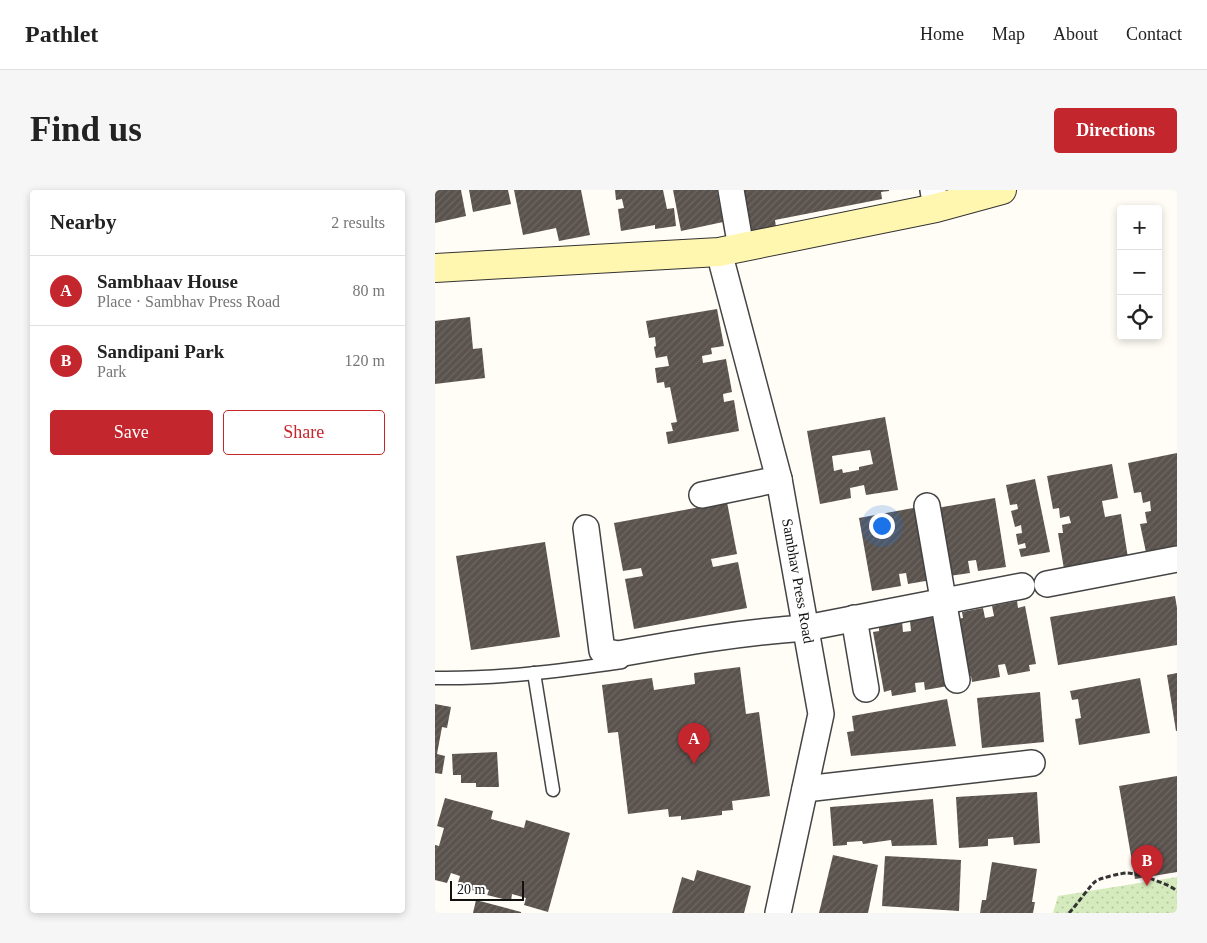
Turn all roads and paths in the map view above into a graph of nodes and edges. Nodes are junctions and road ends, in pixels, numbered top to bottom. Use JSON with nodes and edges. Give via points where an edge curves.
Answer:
{"nodes":[{"id":1,"x":731,"y":190,"type":"edge"},
{"id":2,"x":1002,"y":190,"type":"edge"},
{"id":3,"x":934,"y":199,"type":"edge"},
{"id":4,"x":730,"y":250,"type":"junction"},
{"id":5,"x":435,"y":268,"type":"edge"},
{"id":6,"x":779,"y":479,"type":"junction"},
{"id":7,"x":701,"y":495,"type":"dead end"},
{"id":8,"x":927,"y":506,"type":"dead end"},
{"id":9,"x":586,"y":528,"type":"dead end"},
{"id":10,"x":1177,"y":559,"type":"edge"},
{"id":11,"x":1047,"y":584,"type":"dead end"},
{"id":12,"x":1022,"y":586,"type":"dead end"},
{"id":13,"x":943,"y":601,"type":"junction"},
{"id":14,"x":854,"y":618,"type":"junction"},
{"id":15,"x":807,"y":632,"type":"junction"},
{"id":16,"x":534,"y":672,"type":"junction"},
{"id":17,"x":435,"y":678,"type":"edge"},
{"id":18,"x":957,"y":680,"type":"dead end"},
{"id":19,"x":866,"y":689,"type":"dead end"},
{"id":20,"x":1032,"y":763,"type":"dead end"},
{"id":21,"x":805,"y":789,"type":"junction"},
{"id":22,"x":553,"y":790,"type":"dead end"},
{"id":23,"x":1177,"y":891,"type":"edge"},
{"id":24,"x":778,"y":913,"type":"edge"},
{"id":25,"x":1069,"y":913,"type":"edge"}],
"edges":[{"from":1,"to":4,"type":"street","name":"Sambhav Press Road"},
{"from":2,"to":3,"type":"street"},
{"from":3,"to":4,"type":"street"},
{"from":4,"to":5,"type":"street"},
{"from":4,"to":6,"type":"street","name":"Sambhav Press Road"},
{"from":6,"to":7,"type":"street"},
{"from":6,"to":15,"type":"street","name":"Sambhav Press Road"},
{"from":8,"to":13,"type":"street"},
{"from":9,"to":15,"type":"street","via":[[602,652],[618,654],[775,630]]},
{"from":10,"to":11,"type":"street"},
{"from":12,"to":13,"type":"street"},
{"from":13,"to":14,"type":"street"},
{"from":13,"to":18,"type":"street"},
{"from":14,"to":15,"type":"street"},
{"from":14,"to":19,"type":"street"},
{"from":15,"to":16,"type":"lane","via":[[572,669]]},
{"from":15,"to":21,"type":"street","name":"Sambhav Press Road","via":[[821,714]]},
{"from":16,"to":17,"type":"lane"},
{"from":16,"to":22,"type":"lane"},
{"from":20,"to":21,"type":"street"},
{"from":21,"to":24,"type":"street","name":"Sambhav Press Road"},
{"from":23,"to":25,"type":"path","via":[[1127,873],[1096,881]]}]}
